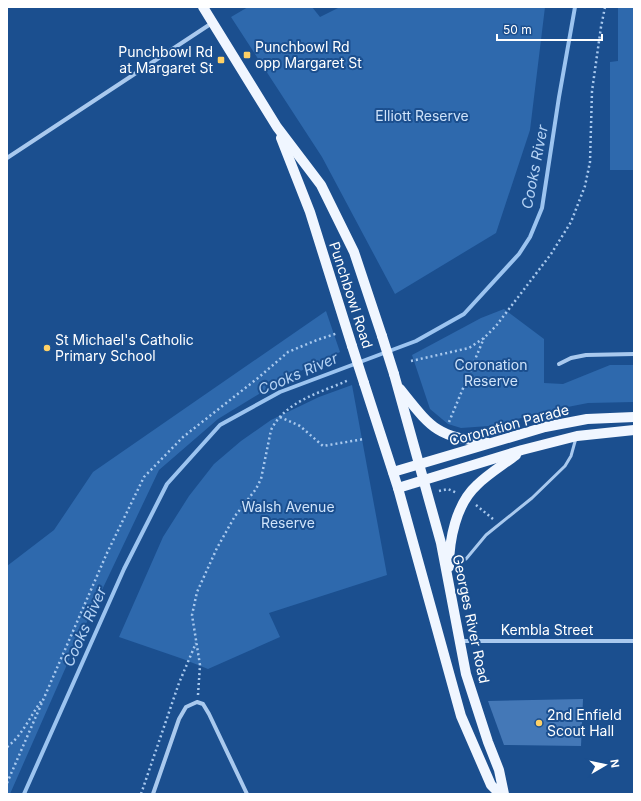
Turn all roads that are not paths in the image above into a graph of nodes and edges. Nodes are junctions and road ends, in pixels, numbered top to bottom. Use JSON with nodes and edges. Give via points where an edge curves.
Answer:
{"nodes":[{"id":1,"x":203,"y":7,"type":"edge"},
{"id":2,"x":213,"y":23,"type":"junction"},
{"id":3,"x":277,"y":127,"type":"junction"},
{"id":4,"x":7,"y":158,"type":"edge"},
{"id":5,"x":634,"y":354,"type":"edge"},
{"id":6,"x":559,"y":364,"type":"dead end"},
{"id":7,"x":397,"y":384,"type":"junction"},
{"id":8,"x":634,"y":417,"type":"edge"},
{"id":9,"x":634,"y":430,"type":"edge"},
{"id":10,"x":576,"y":436,"type":"junction"},
{"id":11,"x":493,"y":443,"type":"junction"},
{"id":12,"x":415,"y":449,"type":"joint"},
{"id":13,"x":522,"y":450,"type":"junction"},
{"id":14,"x":419,"y":464,"type":"junction"},
{"id":15,"x":394,"y":472,"type":"junction"},
{"id":16,"x":424,"y":480,"type":"junction"},
{"id":17,"x":398,"y":488,"type":"junction"},
{"id":18,"x":449,"y":563,"type":"junction"},
{"id":19,"x":449,"y":583,"type":"junction"},
{"id":20,"x":634,"y":640,"type":"edge"},
{"id":21,"x":459,"y":641,"type":"junction"},
{"id":22,"x":153,"y":794,"type":"edge"},
{"id":23,"x":247,"y":794,"type":"edge"},
{"id":24,"x":500,"y":794,"type":"edge"},
{"id":25,"x":504,"y":794,"type":"edge"}],
"edges":[{"from":1,"to":2,"type":"main road","name":"Punchbowl Road"},
{"from":2,"to":3,"type":"main road","name":"Punchbowl Road"},
{"from":2,"to":4,"type":"street"},
{"from":3,"to":7,"type":"main road","name":"Punchbowl Road","bridge":true,"via":[[321,185],[354,252]]},
{"from":3,"to":15,"type":"main road","name":"Punchbowl Road","bridge":true,"via":[[310,212]]},
{"from":5,"to":6,"type":"street","via":[[578,356]]},
{"from":7,"to":11,"type":"main road","via":[[421,415],[443,433],[456,438]]},
{"from":7,"to":12,"type":"main road","name":"Punchbowl Road"},
{"from":8,"to":11,"type":"main road","name":"Coronation Parade","via":[[567,422]]},
{"from":9,"to":10,"type":"main road","name":"Coronation Parade"},
{"from":10,"to":13,"type":"main road","name":"Coronation Parade"},
{"from":10,"to":18,"type":"lane","name":"Coronation Parade","via":[[572,456],[565,466],[532,498],[486,535],[466,559]]},
{"from":11,"to":14,"type":"main road","name":"Coronation Parade"},
{"from":12,"to":14,"type":"main road","name":"Georges River Road"},
{"from":13,"to":16,"type":"main road","name":"Coronation Parade"},
{"from":13,"to":18,"type":"main road","via":[[476,485],[466,498],[455,524]]},
{"from":14,"to":15,"type":"main road","name":"Coronation Parade"},
{"from":14,"to":16,"type":"main road","name":"Georges River Road"},
{"from":15,"to":17,"type":"main road"},
{"from":16,"to":17,"type":"main road","name":"Coronation Parade"},
{"from":16,"to":19,"type":"main road","name":"Georges River Road"},
{"from":17,"to":24,"type":"main road","via":[[461,716],[491,785]]},
{"from":18,"to":19,"type":"main road"},
{"from":19,"to":21,"type":"main road","name":"Georges River Road"},
{"from":20,"to":21,"type":"street","name":"Kembla Street"},
{"from":21,"to":25,"type":"main road","name":"Georges River Road","via":[[468,681],[499,770]]},
{"from":22,"to":23,"type":"street","via":[[179,719],[186,707],[198,702],[203,704],[209,714]]}]}
